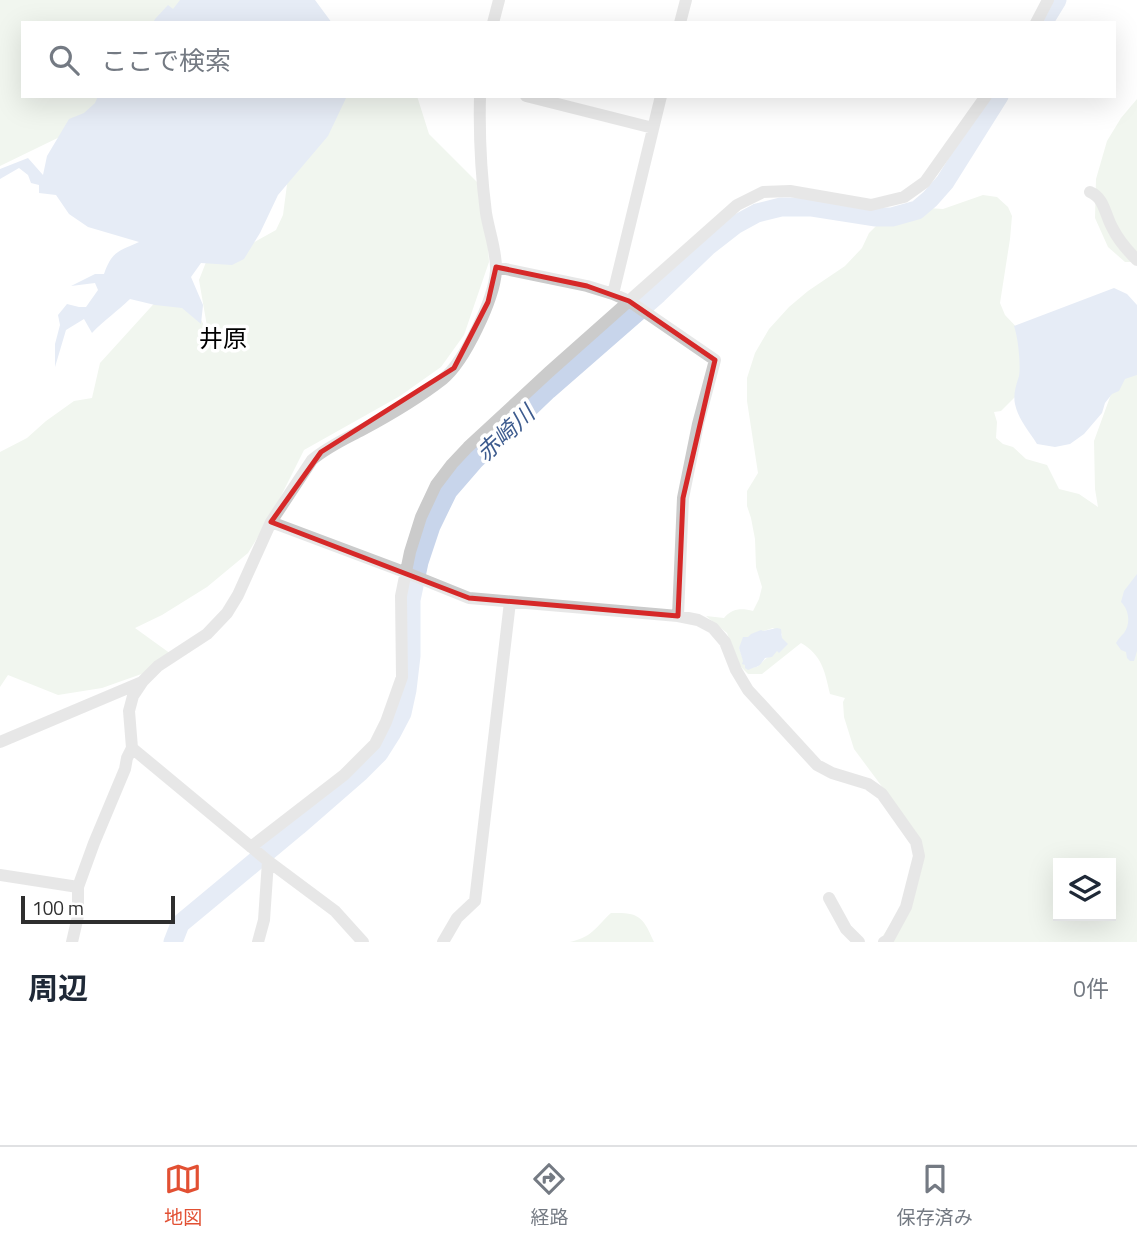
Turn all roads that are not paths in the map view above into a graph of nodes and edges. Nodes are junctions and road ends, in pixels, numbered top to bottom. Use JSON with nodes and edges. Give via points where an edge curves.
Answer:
{"nodes":[{"id":1,"x":499,"y":0,"type":"edge"},
{"id":2,"x":686,"y":0,"type":"edge"},
{"id":3,"x":1048,"y":0,"type":"edge"},
{"id":4,"x":494,"y":21,"type":"edge"},
{"id":5,"x":681,"y":21,"type":"edge"},
{"id":6,"x":1037,"y":21,"type":"edge"},
{"id":7,"x":480,"y":98,"type":"edge"},
{"id":8,"x":534,"y":98,"type":"edge"},
{"id":9,"x":660,"y":98,"type":"edge"},
{"id":10,"x":985,"y":98,"type":"edge"},
{"id":11,"x":653,"y":128,"type":"junction"},
{"id":12,"x":1090,"y":192,"type":"dead end"},
{"id":13,"x":1137,"y":260,"type":"edge"},
{"id":14,"x":496,"y":267,"type":"junction"},
{"id":15,"x":613,"y":294,"type":"junction"},
{"id":16,"x":629,"y":301,"type":"junction"},
{"id":17,"x":271,"y":522,"type":"junction"},
{"id":18,"x":407,"y":573,"type":"junction"},
{"id":19,"x":510,"y":602,"type":"junction"},
{"id":20,"x":678,"y":616,"type":"junction"},
{"id":21,"x":143,"y":681,"type":"junction"},
{"id":22,"x":0,"y":742,"type":"edge"},
{"id":23,"x":132,"y":748,"type":"junction"},
{"id":24,"x":251,"y":847,"type":"junction"},
{"id":25,"x":268,"y":861,"type":"junction"},
{"id":26,"x":0,"y":875,"type":"edge"},
{"id":27,"x":78,"y":887,"type":"junction"},
{"id":28,"x":829,"y":898,"type":"dead end"},
{"id":29,"x":72,"y":942,"type":"edge"},
{"id":30,"x":258,"y":942,"type":"edge"},
{"id":31,"x":363,"y":942,"type":"edge"},
{"id":32,"x":443,"y":942,"type":"edge"},
{"id":33,"x":859,"y":942,"type":"edge"},
{"id":34,"x":884,"y":942,"type":"edge"}],
"edges":[{"from":1,"to":4,"type":"street"},
{"from":2,"to":5,"type":"street"},
{"from":3,"to":6,"type":"street"},
{"from":7,"to":14,"type":"street","via":[[480,154]]},
{"from":8,"to":11,"type":"street"},
{"from":9,"to":11,"type":"street"},
{"from":10,"to":16,"type":"street","via":[[925,181],[904,197],[871,205],[790,191],[763,192],[737,205]]},
{"from":11,"to":15,"type":"street"},
{"from":12,"to":13,"type":"street","via":[[1101,199],[1111,227]]},
{"from":14,"to":15,"type":"street"},
{"from":14,"to":17,"type":"street","via":[[488,302],[454,368],[384,418],[321,452]]},
{"from":15,"to":16,"type":"street"},
{"from":16,"to":18,"type":"street","via":[[452,464],[421,517]]},
{"from":16,"to":20,"type":"street","via":[[715,360],[683,498]]},
{"from":17,"to":18,"type":"street"},
{"from":17,"to":21,"type":"street","via":[[228,613]]},
{"from":18,"to":19,"type":"street","via":[[469,598]]},
{"from":18,"to":24,"type":"street","via":[[401,596],[402,677],[375,744],[344,775]]},
{"from":19,"to":20,"type":"street"},
{"from":19,"to":32,"type":"street","via":[[475,901],[457,918]]},
{"from":20,"to":34,"type":"street","via":[[713,628],[725,642],[748,690],[817,765],[882,794],[916,842],[919,856],[906,906]]},
{"from":21,"to":22,"type":"street"},
{"from":21,"to":23,"type":"street","via":[[129,711]]},
{"from":23,"to":24,"type":"street"},
{"from":23,"to":27,"type":"street"},
{"from":24,"to":25,"type":"street"},
{"from":25,"to":30,"type":"street"},
{"from":25,"to":31,"type":"street","via":[[335,911]]},
{"from":26,"to":27,"type":"street"},
{"from":27,"to":29,"type":"street"},
{"from":28,"to":33,"type":"street"}]}
